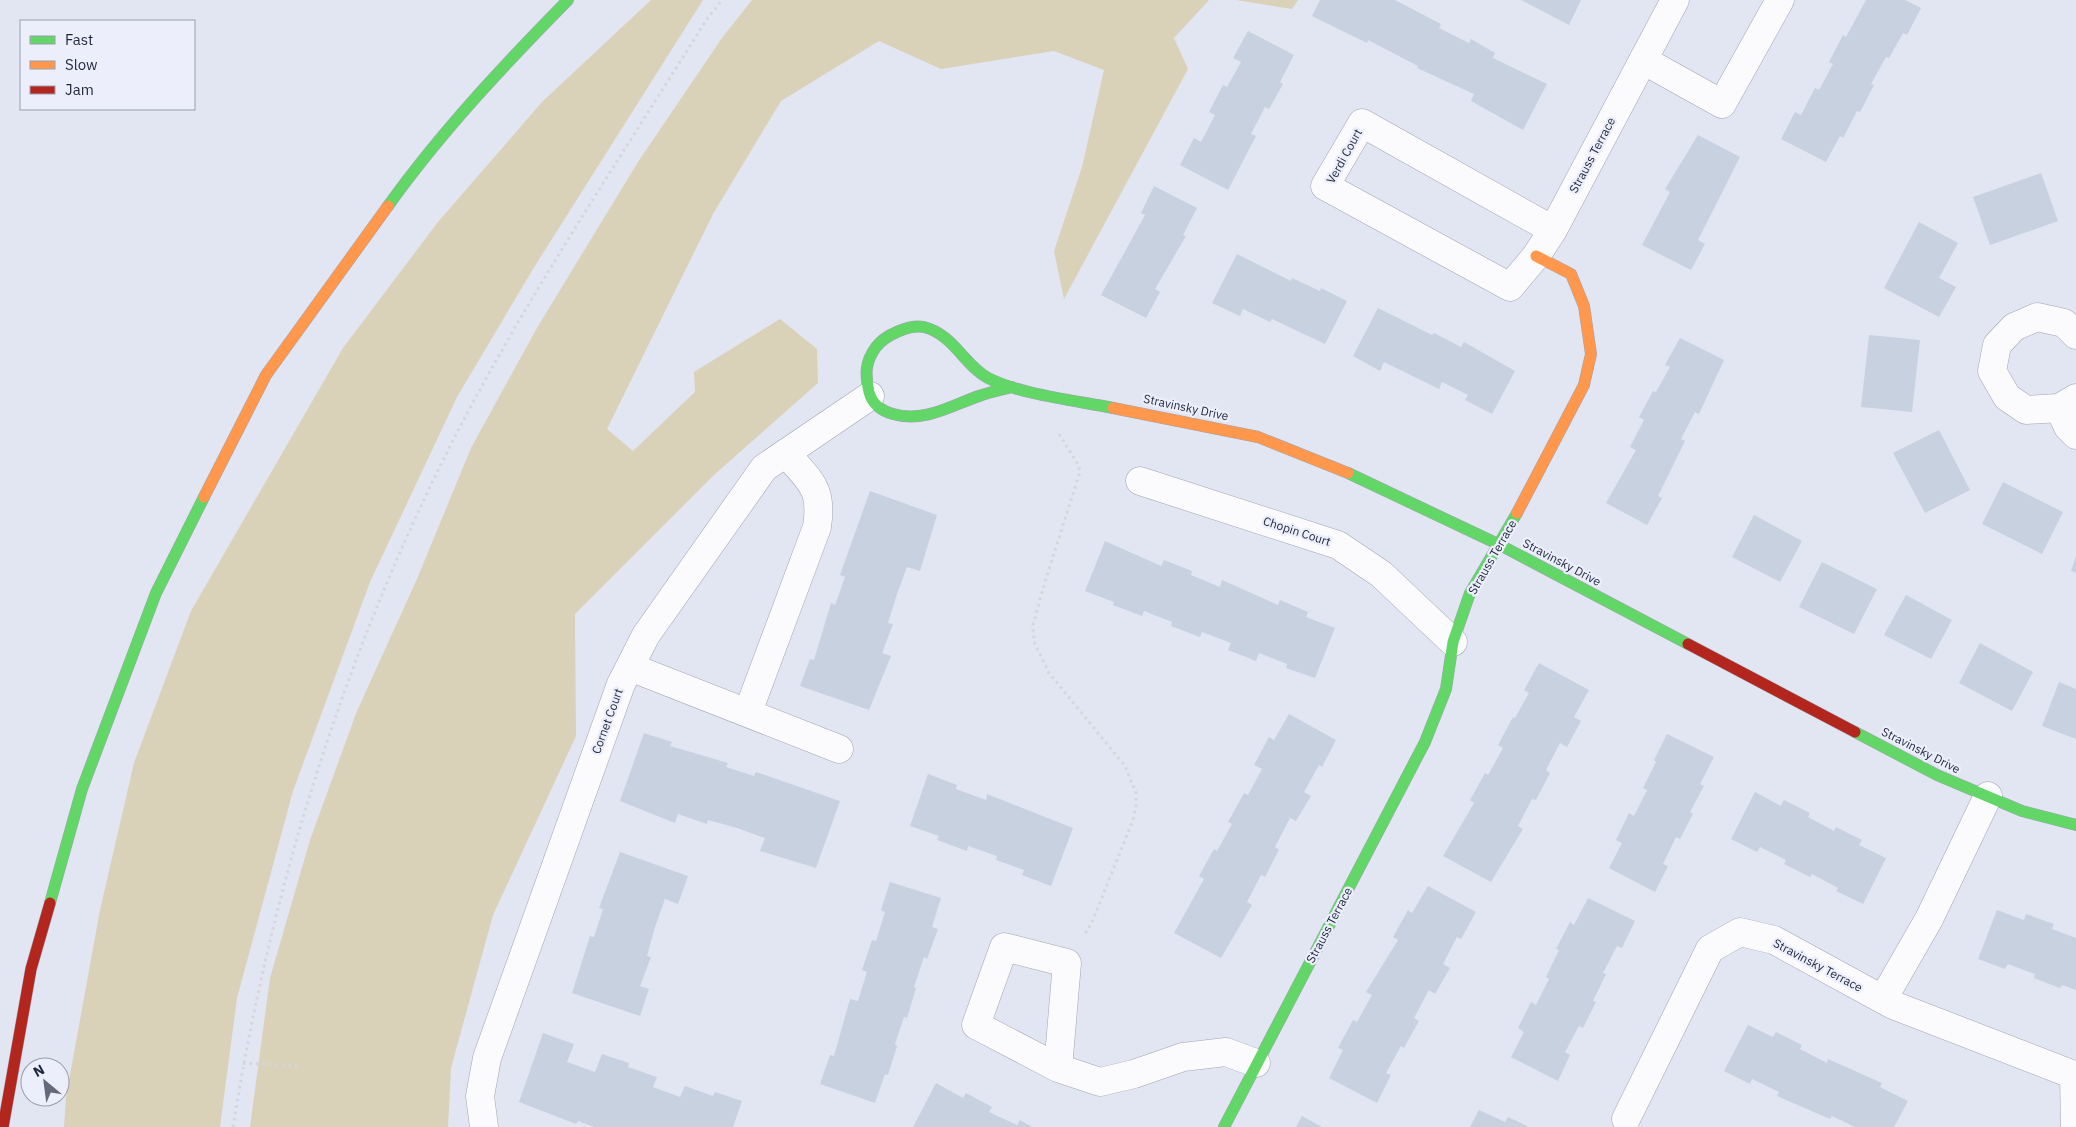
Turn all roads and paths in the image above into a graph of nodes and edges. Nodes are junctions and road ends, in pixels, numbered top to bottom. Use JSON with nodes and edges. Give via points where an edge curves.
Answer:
{"nodes":[{"id":1,"x":568,"y":0,"type":"edge"},
{"id":2,"x":722,"y":0,"type":"edge"},
{"id":3,"x":1675,"y":0,"type":"edge"},
{"id":4,"x":1780,"y":0,"type":"edge"},
{"id":5,"x":1643,"y":60,"type":"junction"},
{"id":6,"x":1553,"y":230,"type":"junction"},
{"id":7,"x":1536,"y":256,"type":"junction"},
{"id":8,"x":2076,"y":335,"type":"edge"},
{"id":9,"x":1012,"y":387,"type":"junction"},
{"id":10,"x":870,"y":396,"type":"junction"},
{"id":11,"x":2067,"y":403,"type":"edge"},
{"id":12,"x":1059,"y":434,"type":"dead end"},
{"id":13,"x":2076,"y":435,"type":"edge"},
{"id":14,"x":786,"y":453,"type":"junction"},
{"id":15,"x":1140,"y":481,"type":"dead end"},
{"id":16,"x":1500,"y":545,"type":"junction"},
{"id":17,"x":1453,"y":642,"type":"junction"},
{"id":18,"x":630,"y":666,"type":"junction"},
{"id":19,"x":748,"y":712,"type":"junction"},
{"id":20,"x":839,"y":749,"type":"dead end"},
{"id":21,"x":1988,"y":796,"type":"junction"},
{"id":22,"x":2076,"y":825,"type":"edge"},
{"id":23,"x":1067,"y":963,"type":"junction"},
{"id":24,"x":1883,"y":999,"type":"junction"},
{"id":25,"x":243,"y":1063,"type":"junction"},
{"id":26,"x":1256,"y":1063,"type":"junction"},
{"id":27,"x":299,"y":1066,"type":"dead end"},
{"id":28,"x":1058,"y":1068,"type":"junction"},
{"id":29,"x":2075,"y":1075,"type":"edge"},
{"id":30,"x":1626,"y":1120,"type":"dead end"},
{"id":31,"x":3,"y":1127,"type":"edge"},
{"id":32,"x":233,"y":1127,"type":"edge"},
{"id":33,"x":484,"y":1127,"type":"edge"},
{"id":34,"x":1224,"y":1127,"type":"edge"},
{"id":35,"x":2074,"y":1127,"type":"edge"}],
"edges":[{"from":1,"to":31,"type":"main road","via":[[419,163],[266,375],[156,593],[82,789],[31,969]]},
{"from":2,"to":25,"type":"path","via":[[707,19],[522,316],[462,423],[400,553],[332,724],[301,822],[274,919]]},
{"from":3,"to":5,"type":"street","name":"Strauss Terrace"},
{"from":4,"to":5,"type":"street","via":[[1722,104]]},
{"from":5,"to":6,"type":"street","name":"Strauss Terrace"},
{"from":6,"to":7,"type":"street","name":"Strauss Terrace"},
{"from":6,"to":7,"type":"street","name":"Verdi Court","via":[[1362,123],[1325,186],[1510,288]]},
{"from":7,"to":16,"type":"main road","name":"Strauss Terrace","via":[[1570,274],[1584,306],[1591,354],[1584,385]]},
{"from":8,"to":11,"type":"street","via":[[2064,323],[2037,317],[2014,327],[1997,345],[1992,371],[2006,397],[2026,410]]},
{"from":9,"to":10,"type":"main road","name":"Stravinsky Drive","via":[[981,395],[928,416],[906,418],[882,410]]},
{"from":9,"to":10,"type":"main road","name":"Stravinsky Drive","via":[[987,378],[943,336],[923,327],[904,329],[879,343],[868,358],[865,374]]},
{"from":9,"to":16,"type":"main road","name":"Stravinsky Drive","via":[[1258,437],[1347,472]]},
{"from":10,"to":14,"type":"street","name":"Cornet Court"},
{"from":11,"to":13,"type":"street","via":[[2068,427]]},
{"from":12,"to":23,"type":"path","via":[[1080,472],[1033,625],[1034,642],[1049,673],[1126,766],[1136,793],[1136,807],[1092,922]]},
{"from":14,"to":18,"type":"street","name":"Cornet Court","via":[[764,468],[646,635]]},
{"from":14,"to":19,"type":"street","via":[[815,488],[820,506],[817,527]]},
{"from":15,"to":17,"type":"street","name":"Chopin Court","via":[[1338,544],[1381,574]]},
{"from":16,"to":17,"type":"main road","name":"Strauss Terrace","via":[[1470,594]]},
{"from":16,"to":21,"type":"main road","name":"Stravinsky Drive","via":[[1937,775]]},
{"from":17,"to":26,"type":"main road","name":"Strauss Terrace","via":[[1446,688],[1425,742]]},
{"from":18,"to":19,"type":"street"},
{"from":18,"to":33,"type":"street","name":"Cornet Court","via":[[620,684],[487,1058],[480,1096]]},
{"from":19,"to":20,"type":"street"},
{"from":21,"to":22,"type":"main road","name":"Stravinsky Drive","via":[[2022,811]]},
{"from":21,"to":24,"type":"street","via":[[1929,919]]},
{"from":23,"to":28,"type":"street"},
{"from":23,"to":28,"type":"street","via":[[1004,947],[976,1025]]},
{"from":24,"to":29,"type":"street","name":"Stravinsky Terrace"},
{"from":24,"to":30,"type":"street","name":"Stravinsky Terrace","via":[[1774,940],[1740,932],[1710,950]]},
{"from":25,"to":27,"type":"path"},
{"from":25,"to":32,"type":"path"},
{"from":26,"to":28,"type":"street","via":[[1226,1052],[1183,1057],[1100,1082]]},
{"from":26,"to":34,"type":"main road","name":"Strauss Terrace"},
{"from":29,"to":35,"type":"street","name":"Stravinsky Terrace"}]}
